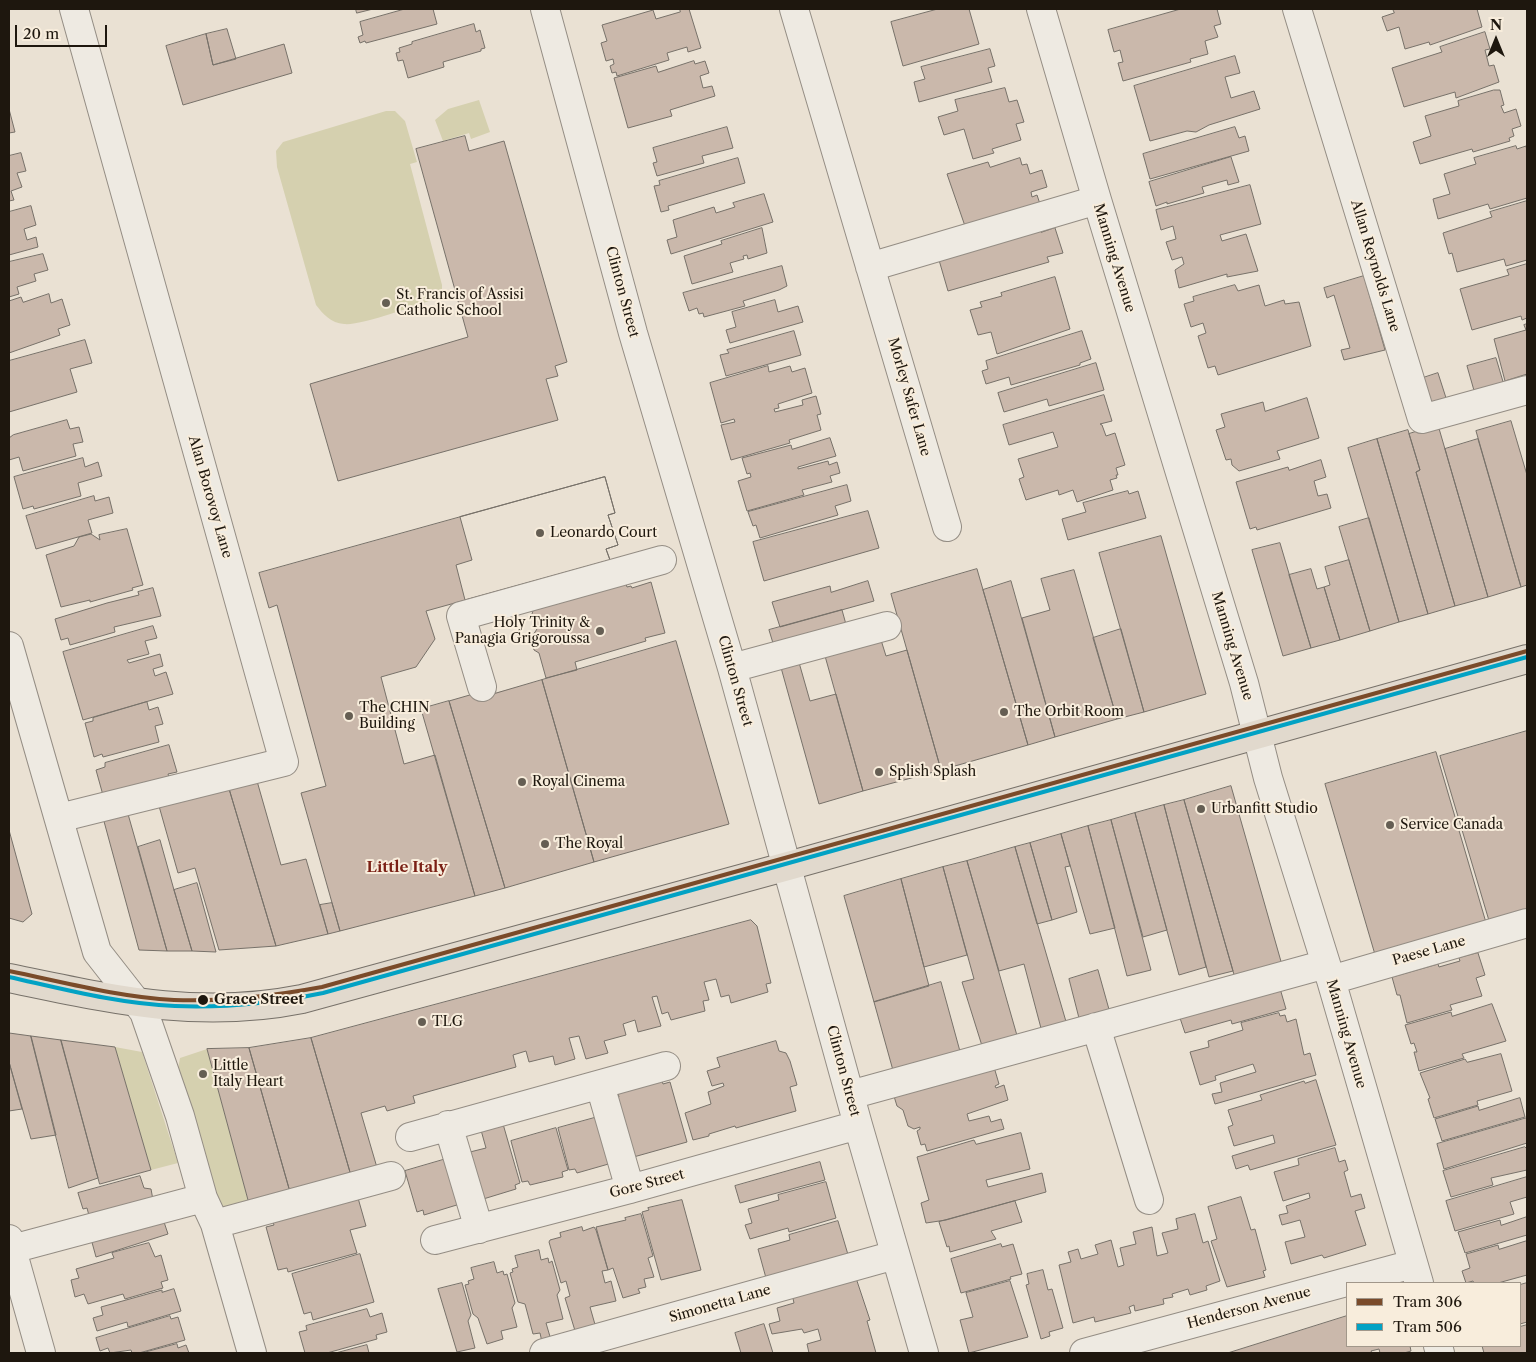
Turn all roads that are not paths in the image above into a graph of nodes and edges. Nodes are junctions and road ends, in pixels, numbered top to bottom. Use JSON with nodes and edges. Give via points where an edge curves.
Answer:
{"nodes":[{"id":1,"x":74,"y":9,"type":"edge"},
{"id":2,"x":545,"y":9,"type":"edge"},
{"id":3,"x":794,"y":9,"type":"edge"},
{"id":4,"x":1041,"y":9,"type":"edge"},
{"id":5,"x":1297,"y":9,"type":"edge"},
{"id":6,"x":1097,"y":200,"type":"junction"},
{"id":7,"x":870,"y":266,"type":"junction"},
{"id":8,"x":1527,"y":390,"type":"edge"},
{"id":9,"x":947,"y":527,"type":"dead end"},
{"id":10,"x":662,"y":560,"type":"dead end"},
{"id":11,"x":887,"y":626,"type":"dead end"},
{"id":12,"x":9,"y":646,"type":"edge"},
{"id":13,"x":1527,"y":659,"type":"edge"},
{"id":14,"x":732,"y":668,"type":"junction"},
{"id":15,"x":482,"y":687,"type":"dead end"},
{"id":16,"x":20,"y":726,"type":"edge"},
{"id":17,"x":1257,"y":736,"type":"junction"},
{"id":18,"x":59,"y":818,"type":"junction"},
{"id":19,"x":788,"y":866,"type":"junction"},
{"id":20,"x":1527,"y":923,"type":"edge"},
{"id":21,"x":1328,"y":972,"type":"junction"},
{"id":22,"x":9,"y":978,"type":"edge"},
{"id":23,"x":139,"y":1004,"type":"junction"},
{"id":24,"x":1096,"y":1027,"type":"junction"},
{"id":25,"x":666,"y":1066,"type":"dead end"},
{"id":26,"x":600,"y":1084,"type":"junction"},
{"id":27,"x":850,"y":1095,"type":"junction"},
{"id":28,"x":448,"y":1125,"type":"junction"},
{"id":29,"x":858,"y":1125,"type":"junction"},
{"id":30,"x":410,"y":1137,"type":"dead end"},
{"id":31,"x":391,"y":1176,"type":"dead end"},
{"id":32,"x":630,"y":1189,"type":"junction"},
{"id":33,"x":203,"y":1198,"type":"junction"},
{"id":34,"x":1149,"y":1200,"type":"dead end"},
{"id":35,"x":215,"y":1224,"type":"junction"},
{"id":36,"x":479,"y":1229,"type":"junction"},
{"id":37,"x":435,"y":1240,"type":"dead end"},
{"id":38,"x":10,"y":1244,"type":"edge"},
{"id":39,"x":895,"y":1255,"type":"junction"},
{"id":40,"x":1416,"y":1274,"type":"edge"},
{"id":41,"x":1382,"y":1282,"type":"edge"},
{"id":42,"x":1346,"y":1291,"type":"edge"},
{"id":43,"x":41,"y":1353,"type":"edge"},
{"id":44,"x":252,"y":1353,"type":"edge"},
{"id":45,"x":544,"y":1353,"type":"edge"},
{"id":46,"x":924,"y":1353,"type":"edge"},
{"id":47,"x":1084,"y":1353,"type":"edge"}],
"edges":[{"from":1,"to":18,"type":"street","name":"Alan Borovoy Lane","via":[[284,762]]},
{"from":2,"to":14,"type":"street","name":"Clinton Street","via":[[666,446]]},
{"from":3,"to":7,"type":"street","name":"Morley Safer Lane"},
{"from":4,"to":6,"type":"street","name":"Manning Avenue"},
{"from":5,"to":8,"type":"street","name":"Allan Reynolds Lane","via":[[1422,419]]},
{"from":6,"to":7,"type":"street"},
{"from":6,"to":17,"type":"street","name":"Manning Avenue","via":[[1244,683]]},
{"from":7,"to":9,"type":"street","name":"Morley Safer Lane"},
{"from":10,"to":15,"type":"street","via":[[513,606],[461,616]]},
{"from":11,"to":14,"type":"street"},
{"from":12,"to":16,"type":"street"},
{"from":13,"to":17,"type":"main road"},
{"from":14,"to":19,"type":"street","name":"Clinton Street"},
{"from":16,"to":18,"type":"street"},
{"from":17,"to":19,"type":"main road"},
{"from":17,"to":21,"type":"street","name":"Manning Avenue"},
{"from":18,"to":23,"type":"street","via":[[97,952]]},
{"from":19,"to":23,"type":"main road","via":[[302,999],[213,1008]]},
{"from":19,"to":27,"type":"street","name":"Clinton Street"},
{"from":20,"to":21,"type":"street","name":"Paese Lane"},
{"from":21,"to":24,"type":"street","name":"Paese Lane"},
{"from":21,"to":40,"type":"street","name":"Manning Avenue"},
{"from":22,"to":23,"type":"main road"},
{"from":23,"to":33,"type":"street","via":[[180,1116]]},
{"from":24,"to":27,"type":"street","name":"Paese Lane"},
{"from":24,"to":34,"type":"street"},
{"from":25,"to":26,"type":"street"},
{"from":26,"to":28,"type":"street"},
{"from":26,"to":32,"type":"street"},
{"from":27,"to":29,"type":"street","name":"Clinton Street"},
{"from":28,"to":30,"type":"street"},
{"from":28,"to":36,"type":"street"},
{"from":29,"to":32,"type":"street","name":"Gore Street"},
{"from":29,"to":39,"type":"street","name":"Clinton Street"},
{"from":31,"to":35,"type":"street"},
{"from":32,"to":36,"type":"street","name":"Gore Street"},
{"from":33,"to":35,"type":"street"},
{"from":33,"to":38,"type":"street"},
{"from":35,"to":44,"type":"street"},
{"from":36,"to":37,"type":"street","name":"Gore Street"},
{"from":38,"to":43,"type":"street"},
{"from":39,"to":45,"type":"street","name":"Simonetta Lane"},
{"from":39,"to":46,"type":"street","name":"Clinton Street"},
{"from":40,"to":41,"type":"street","name":"Henderson Avenue"},
{"from":42,"to":47,"type":"street","name":"Henderson Avenue"}]}
